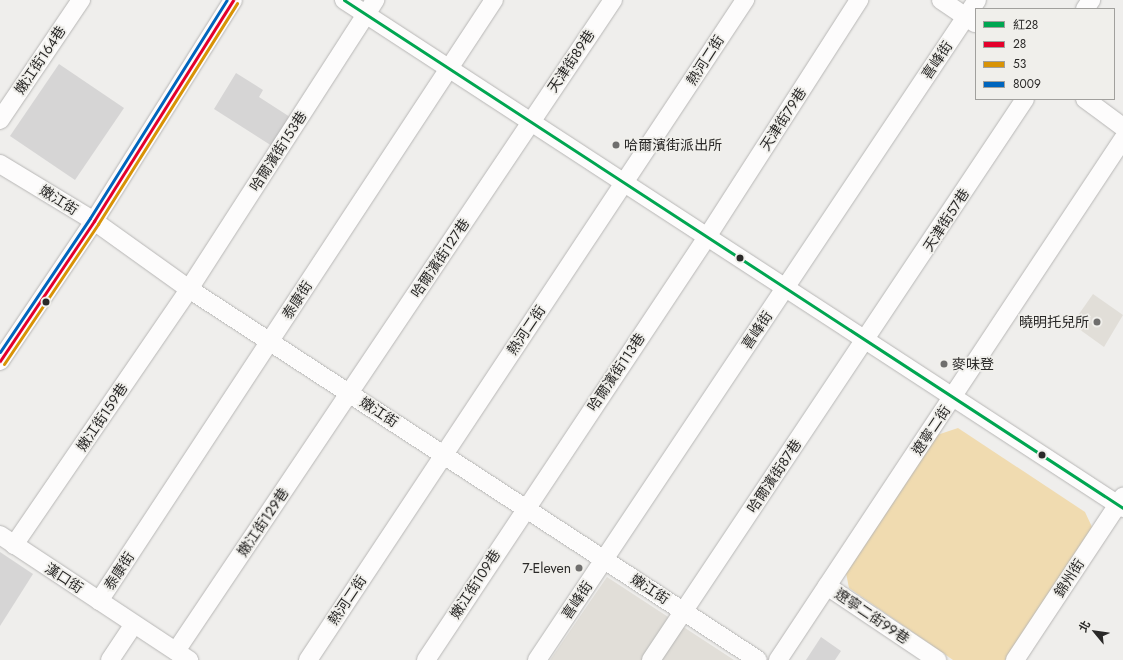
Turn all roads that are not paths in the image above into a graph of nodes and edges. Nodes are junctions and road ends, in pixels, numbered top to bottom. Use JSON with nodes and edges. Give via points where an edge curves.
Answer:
{"nodes":[{"id":1,"x":81,"y":0,"type":"edge"},
{"id":2,"x":233,"y":0,"type":"edge"},
{"id":3,"x":344,"y":0,"type":"edge"},
{"id":4,"x":494,"y":0,"type":"edge"},
{"id":5,"x":613,"y":0,"type":"edge"},
{"id":6,"x":744,"y":0,"type":"edge"},
{"id":7,"x":859,"y":0,"type":"edge"},
{"id":8,"x":941,"y":0,"type":"edge"},
{"id":9,"x":977,"y":0,"type":"edge"},
{"id":10,"x":371,"y":7,"type":"edge"},
{"id":11,"x":971,"y":20,"type":"edge"},
{"id":12,"x":449,"y":69,"type":"junction"},
{"id":13,"x":1024,"y":100,"type":"edge"},
{"id":14,"x":1086,"y":100,"type":"edge"},
{"id":15,"x":0,"y":120,"type":"edge"},
{"id":16,"x":530,"y":122,"type":"junction"},
{"id":17,"x":1123,"y":127,"type":"edge"},
{"id":18,"x":1123,"y":139,"type":"edge"},
{"id":19,"x":0,"y":164,"type":"edge"},
{"id":20,"x":624,"y":183,"type":"junction"},
{"id":21,"x":94,"y":221,"type":"junction"},
{"id":22,"x":707,"y":237,"type":"junction"},
{"id":23,"x":189,"y":288,"type":"junction"},
{"id":24,"x":785,"y":288,"type":"junction"},
{"id":25,"x":270,"y":341,"type":"junction"},
{"id":26,"x":866,"y":341,"type":"junction"},
{"id":27,"x":0,"y":361,"type":"edge"},
{"id":28,"x":350,"y":394,"type":"junction"},
{"id":29,"x":952,"y":397,"type":"junction"},
{"id":30,"x":444,"y":454,"type":"junction"},
{"id":31,"x":1121,"y":503,"type":"edge"},
{"id":32,"x":525,"y":508,"type":"junction"},
{"id":33,"x":7,"y":540,"type":"edge"},
{"id":34,"x":604,"y":560,"type":"junction"},
{"id":35,"x":827,"y":586,"type":"junction"},
{"id":36,"x":99,"y":601,"type":"junction"},
{"id":37,"x":683,"y":611,"type":"junction"},
{"id":38,"x":134,"y":624,"type":"junction"},
{"id":39,"x":182,"y":656,"type":"edge"},
{"id":40,"x":110,"y":660,"type":"edge"},
{"id":41,"x":308,"y":660,"type":"edge"},
{"id":42,"x":426,"y":660,"type":"edge"},
{"id":43,"x":537,"y":660,"type":"edge"},
{"id":44,"x":651,"y":660,"type":"edge"},
{"id":45,"x":758,"y":660,"type":"edge"},
{"id":46,"x":778,"y":660,"type":"edge"},
{"id":47,"x":937,"y":660,"type":"edge"},
{"id":48,"x":1015,"y":660,"type":"edge"}],
"edges":[{"from":1,"to":15,"type":"street","name":"嫩江街164巷"},
{"from":2,"to":21,"type":"street"},
{"from":3,"to":10,"type":"street"},
{"from":4,"to":12,"type":"street","name":"泰康街"},
{"from":5,"to":16,"type":"street","name":"天津街89巷"},
{"from":6,"to":20,"type":"street","name":"熱河二街"},
{"from":7,"to":22,"type":"street","name":"天津街79巷"},
{"from":8,"to":11,"type":"street"},
{"from":9,"to":11,"type":"street","name":"喜峰街"},
{"from":10,"to":12,"type":"street"},
{"from":10,"to":23,"type":"street","name":"哈爾濱街153巷"},
{"from":11,"to":24,"type":"street","name":"喜峰街"},
{"from":12,"to":16,"type":"street"},
{"from":12,"to":25,"type":"street","name":"泰康街"},
{"from":13,"to":26,"type":"street","name":"天津街57巷"},
{"from":14,"to":17,"type":"street"},
{"from":16,"to":20,"type":"street"},
{"from":16,"to":28,"type":"street","name":"哈爾濱街127巷"},
{"from":18,"to":29,"type":"street","name":"遼寧二街"},
{"from":19,"to":21,"type":"street","name":"嫩江街"},
{"from":20,"to":22,"type":"street"},
{"from":20,"to":30,"type":"street","name":"熱河二街"},
{"from":21,"to":23,"type":"street","name":"嫩江街"},
{"from":21,"to":27,"type":"street"},
{"from":22,"to":24,"type":"street"},
{"from":22,"to":32,"type":"street","name":"哈爾濱街113巷"},
{"from":23,"to":25,"type":"street","name":"嫩江街"},
{"from":23,"to":33,"type":"street","name":"嫩江街159巷"},
{"from":24,"to":26,"type":"street"},
{"from":24,"to":34,"type":"street","name":"喜峰街"},
{"from":25,"to":28,"type":"street","name":"嫩江街"},
{"from":25,"to":36,"type":"street","name":"泰康街"},
{"from":26,"to":29,"type":"street"},
{"from":26,"to":37,"type":"street","name":"哈爾濱街87巷"},
{"from":28,"to":30,"type":"street","name":"嫩江街"},
{"from":28,"to":39,"type":"street","name":"嫩江街129巷"},
{"from":29,"to":31,"type":"street"},
{"from":29,"to":35,"type":"street","name":"遼寧二街"},
{"from":30,"to":32,"type":"street","name":"嫩江街"},
{"from":30,"to":41,"type":"street","name":"熱河二街"},
{"from":31,"to":48,"type":"street","name":"錦州街"},
{"from":32,"to":34,"type":"street","name":"嫩江街"},
{"from":32,"to":42,"type":"street","name":"嫩江街109巷"},
{"from":33,"to":36,"type":"street","name":"漢口街"},
{"from":34,"to":37,"type":"street","name":"嫩江街"},
{"from":34,"to":43,"type":"street","name":"喜峰街"},
{"from":35,"to":46,"type":"street","name":"遼寧二街"},
{"from":35,"to":47,"type":"street","name":"遼寧二街99巷"},
{"from":36,"to":38,"type":"street","name":"漢口街"},
{"from":37,"to":44,"type":"street","name":"哈爾濱街87巷"},
{"from":37,"to":45,"type":"street","name":"嫩江街"},
{"from":38,"to":39,"type":"street","name":"漢口街"},
{"from":38,"to":40,"type":"street"}]}
